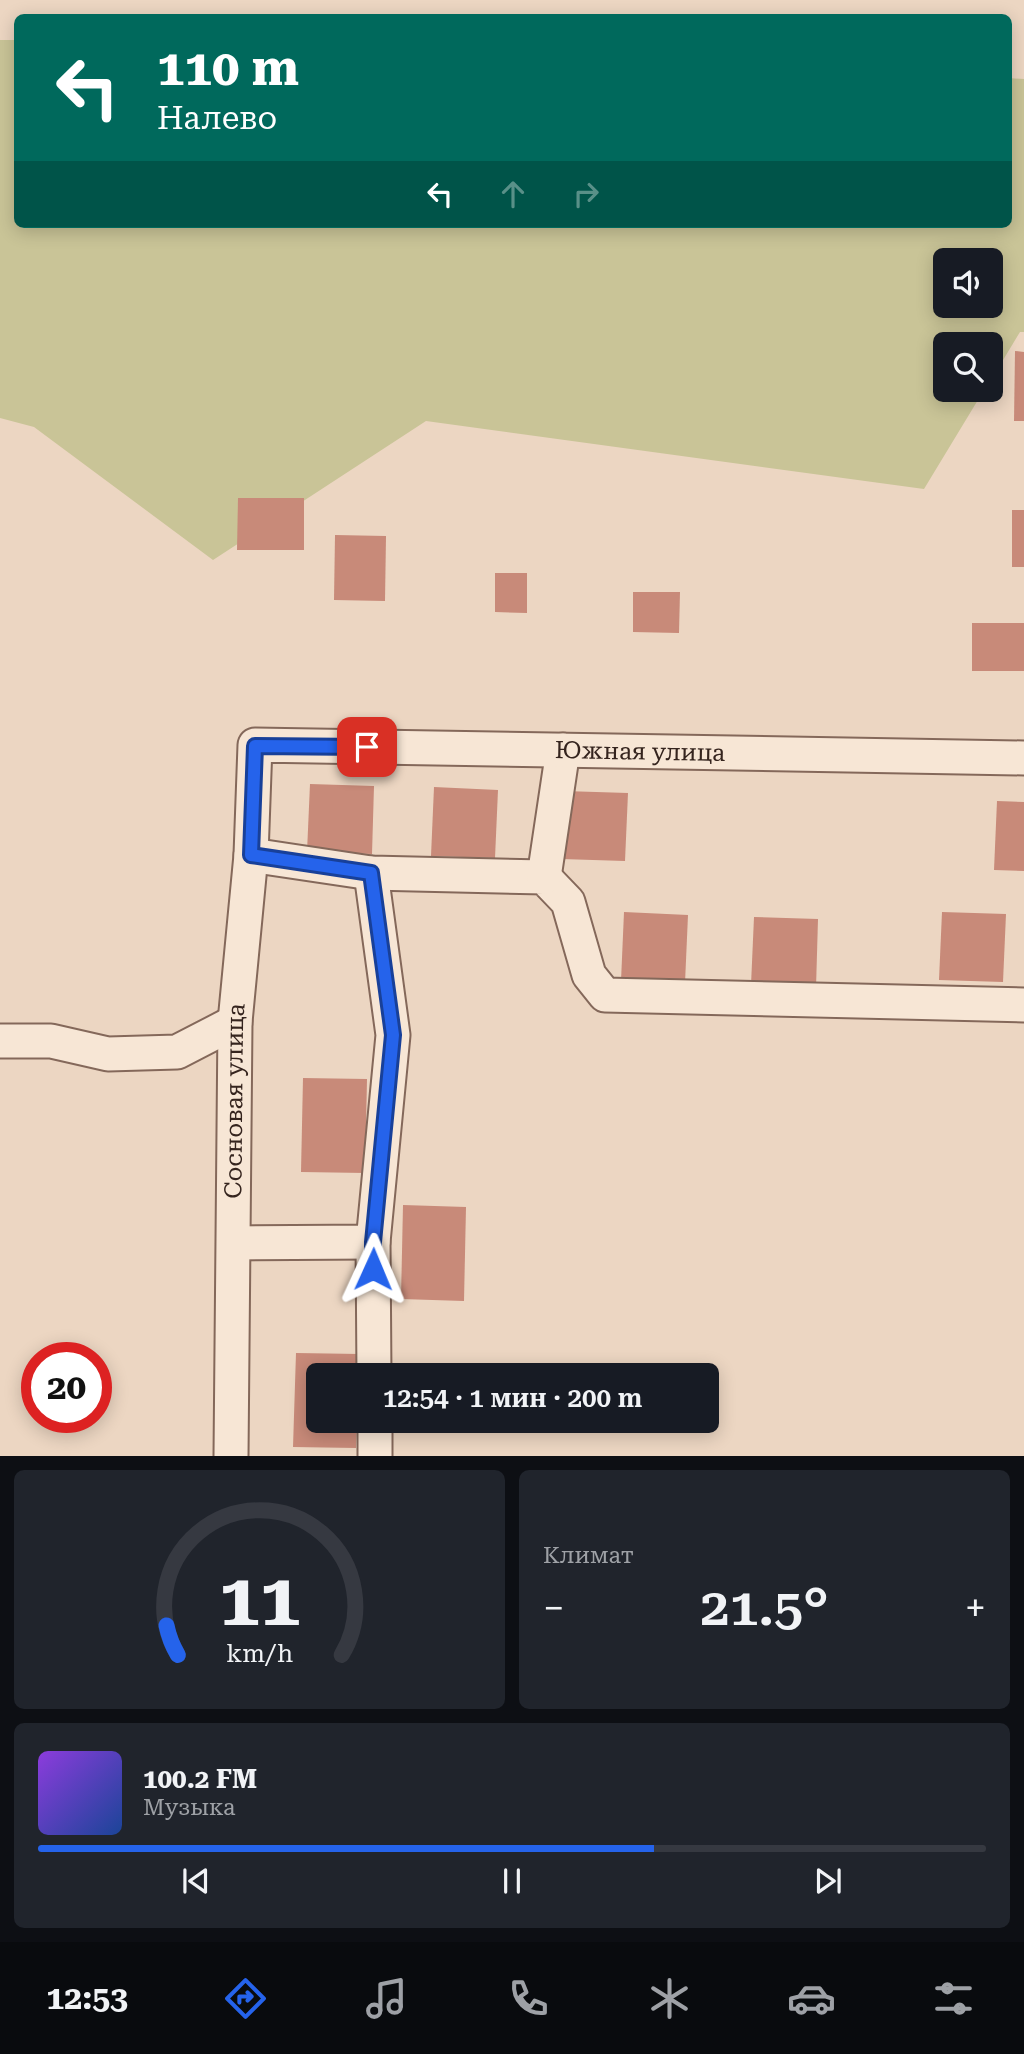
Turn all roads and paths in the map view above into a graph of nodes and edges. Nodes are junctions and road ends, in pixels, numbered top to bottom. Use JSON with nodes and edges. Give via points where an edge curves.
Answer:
{"nodes":[{"id":1,"x":255,"y":746,"type":"joint"},
{"id":2,"x":563,"y":750,"type":"junction"},
{"id":3,"x":1024,"y":758,"type":"edge"},
{"id":4,"x":251,"y":855,"type":"junction"},
{"id":5,"x":371,"y":873,"type":"junction"},
{"id":6,"x":544,"y":877,"type":"junction"},
{"id":7,"x":1021,"y":1002,"type":"edge"},
{"id":8,"x":235,"y":1023,"type":"junction"},
{"id":9,"x":0,"y":1041,"type":"edge"},
{"id":10,"x":373,"y":1242,"type":"junction"},
{"id":11,"x":234,"y":1243,"type":"junction"},
{"id":12,"x":374,"y":1363,"type":"edge"},
{"id":13,"x":375,"y":1433,"type":"edge"},
{"id":14,"x":231,"y":1455,"type":"edge"},
{"id":15,"x":375,"y":1455,"type":"edge"}],
"edges":[{"from":1,"to":2,"type":"street","name":"Южная улица"},
{"from":1,"to":4,"type":"street","name":"Сосновая улица"},
{"from":2,"to":3,"type":"street","name":"Южная улица"},
{"from":2,"to":6,"type":"street"},
{"from":4,"to":5,"type":"street"},
{"from":4,"to":8,"type":"street","name":"Сосновая улица"},
{"from":5,"to":6,"type":"street"},
{"from":5,"to":10,"type":"street","via":[[393,1035]]},
{"from":6,"to":7,"type":"street","via":[[568,902],[589,975],[605,995]]},
{"from":8,"to":9,"type":"street","via":[[177,1052],[108,1054],[51,1041]]},
{"from":8,"to":11,"type":"street","name":"Сосновая улица"},
{"from":10,"to":11,"type":"street"},
{"from":10,"to":12,"type":"street"},
{"from":11,"to":14,"type":"street","name":"Сосновая улица"},
{"from":13,"to":15,"type":"street"}]}
